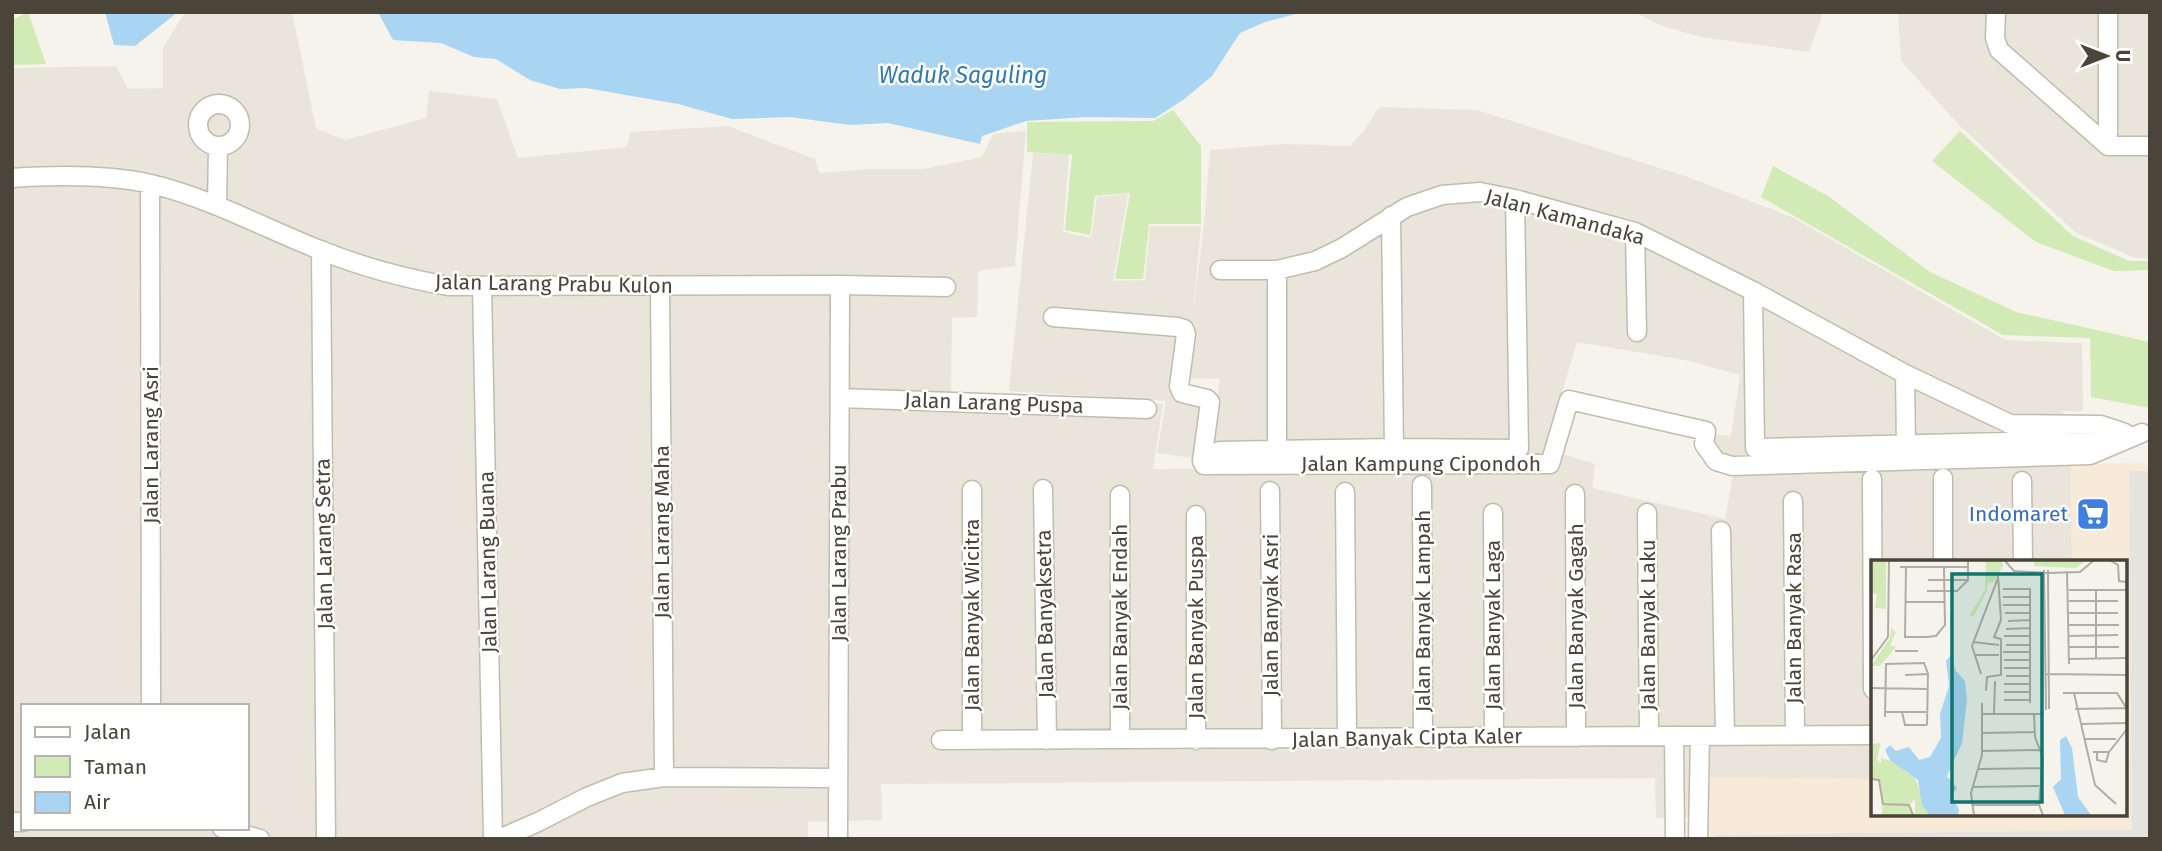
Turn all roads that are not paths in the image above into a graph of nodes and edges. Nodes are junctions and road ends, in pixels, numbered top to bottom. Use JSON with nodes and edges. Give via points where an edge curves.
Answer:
{"nodes":[{"id":1,"x":1996,"y":12,"type":"edge"},
{"id":2,"x":2108,"y":12,"type":"edge"},
{"id":3,"x":218,"y":146,"type":"dead end"},
{"id":4,"x":2108,"y":146,"type":"junction"},
{"id":5,"x":2150,"y":146,"type":"edge"},
{"id":6,"x":12,"y":178,"type":"edge"},
{"id":7,"x":150,"y":184,"type":"junction"},
{"id":8,"x":1515,"y":199,"type":"junction"},
{"id":9,"x":217,"y":206,"type":"junction"},
{"id":10,"x":1391,"y":216,"type":"junction"},
{"id":11,"x":1635,"y":232,"type":"junction"},
{"id":12,"x":321,"y":250,"type":"junction"},
{"id":13,"x":1220,"y":270,"type":"dead end"},
{"id":14,"x":1278,"y":270,"type":"junction"},
{"id":15,"x":840,"y":285,"type":"junction"},
{"id":16,"x":482,"y":286,"type":"junction"},
{"id":17,"x":660,"y":287,"type":"junction"},
{"id":18,"x":946,"y":287,"type":"dead end"},
{"id":19,"x":1753,"y":291,"type":"junction"},
{"id":20,"x":1053,"y":317,"type":"dead end"},
{"id":21,"x":1637,"y":332,"type":"dead end"},
{"id":22,"x":1905,"y":374,"type":"junction"},
{"id":23,"x":840,"y":398,"type":"junction"},
{"id":24,"x":1147,"y":409,"type":"dead end"},
{"id":25,"x":2010,"y":424,"type":"junction"},
{"id":26,"x":2139,"y":433,"type":"edge"},
{"id":27,"x":2048,"y":441,"type":"junction"},
{"id":28,"x":1906,"y":445,"type":"junction"},
{"id":29,"x":1394,"y":448,"type":"junction"},
{"id":30,"x":1277,"y":450,"type":"junction"},
{"id":31,"x":1219,"y":452,"type":"dead end"},
{"id":32,"x":1943,"y":478,"type":"dead end"},
{"id":33,"x":1872,"y":479,"type":"dead end"},
{"id":34,"x":2022,"y":481,"type":"dead end"},
{"id":35,"x":1422,"y":485,"type":"dead end"},
{"id":36,"x":1043,"y":489,"type":"dead end"},
{"id":37,"x":972,"y":490,"type":"dead end"},
{"id":38,"x":1270,"y":491,"type":"dead end"},
{"id":39,"x":1345,"y":492,"type":"dead end"},
{"id":40,"x":1120,"y":495,"type":"dead end"},
{"id":41,"x":1575,"y":495,"type":"dead end"},
{"id":42,"x":1793,"y":501,"type":"dead end"},
{"id":43,"x":1493,"y":513,"type":"dead end"},
{"id":44,"x":1647,"y":513,"type":"dead end"},
{"id":45,"x":1196,"y":515,"type":"dead end"},
{"id":46,"x":1721,"y":531,"type":"dead end"},
{"id":47,"x":1872,"y":560,"type":"edge"},
{"id":48,"x":1943,"y":560,"type":"edge"},
{"id":49,"x":2023,"y":560,"type":"edge"},
{"id":50,"x":151,"y":704,"type":"edge"},
{"id":51,"x":1795,"y":735,"type":"junction"},
{"id":52,"x":1871,"y":735,"type":"edge"},
{"id":53,"x":1649,"y":736,"type":"junction"},
{"id":54,"x":1674,"y":736,"type":"junction"},
{"id":55,"x":1700,"y":736,"type":"junction"},
{"id":56,"x":1725,"y":736,"type":"junction"},
{"id":57,"x":1423,"y":737,"type":"junction"},
{"id":58,"x":1494,"y":737,"type":"junction"},
{"id":59,"x":1576,"y":737,"type":"junction"},
{"id":60,"x":1347,"y":738,"type":"junction"},
{"id":61,"x":1120,"y":739,"type":"junction"},
{"id":62,"x":941,"y":740,"type":"dead end"},
{"id":63,"x":971,"y":740,"type":"junction"},
{"id":64,"x":1047,"y":740,"type":"junction"},
{"id":65,"x":1196,"y":740,"type":"junction"},
{"id":66,"x":1272,"y":740,"type":"junction"},
{"id":67,"x":664,"y":777,"type":"junction"},
{"id":68,"x":838,"y":778,"type":"junction"},
{"id":69,"x":229,"y":830,"type":"edge"},
{"id":70,"x":838,"y":830,"type":"edge"},
{"id":71,"x":260,"y":839,"type":"edge"},
{"id":72,"x":326,"y":839,"type":"edge"},
{"id":73,"x":493,"y":839,"type":"edge"},
{"id":74,"x":499,"y":839,"type":"edge"},
{"id":75,"x":1675,"y":839,"type":"edge"},
{"id":76,"x":1698,"y":839,"type":"edge"}],
"edges":[{"from":1,"to":4,"type":"street","via":[[1999,50]]},
{"from":2,"to":4,"type":"street"},
{"from":3,"to":9,"type":"street"},
{"from":4,"to":5,"type":"street"},
{"from":6,"to":7,"type":"street","name":"Jalan Larang Prabu Kulon","via":[[92,177]]},
{"from":7,"to":9,"type":"street","name":"Jalan Larang Prabu Kulon"},
{"from":7,"to":50,"type":"street","name":"Jalan Larang Asri"},
{"from":8,"to":10,"type":"street","name":"Jalan Kamandaka","via":[[1480,192],[1441,195]]},
{"from":8,"to":11,"type":"street","name":"Jalan Kamandaka"},
{"from":8,"to":29,"type":"street","via":[[1519,449]]},
{"from":9,"to":12,"type":"street","name":"Jalan Larang Prabu Kulon"},
{"from":10,"to":14,"type":"street","name":"Jalan Kamandaka","via":[[1315,261]]},
{"from":10,"to":29,"type":"street"},
{"from":11,"to":19,"type":"street","name":"Jalan Kamandaka"},
{"from":11,"to":21,"type":"street"},
{"from":12,"to":16,"type":"street","name":"Jalan Larang Prabu Kulon","via":[[397,276],[448,286]]},
{"from":12,"to":72,"type":"street","name":"Jalan Larang Setra"},
{"from":13,"to":14,"type":"street","name":"Jalan Kamandaka"},
{"from":14,"to":30,"type":"street"},
{"from":15,"to":17,"type":"street","name":"Jalan Larang Prabu Kulon"},
{"from":15,"to":18,"type":"street","name":"Jalan Larang Prabu Kulon"},
{"from":15,"to":23,"type":"street","name":"Jalan Larang Prabu"},
{"from":16,"to":17,"type":"street","name":"Jalan Larang Prabu Kulon"},
{"from":16,"to":73,"type":"street","name":"Jalan Larang Buana"},
{"from":17,"to":67,"type":"street","name":"Jalan Larang Maha"},
{"from":19,"to":22,"type":"street","name":"Jalan Kamandaka"},
{"from":19,"to":28,"type":"street","via":[[1755,449]]},
{"from":20,"to":26,"type":"street","name":"Jalan Kampung Cipondoh","via":[[1184,330],[1179,386],[1182,393],[1210,402],[1204,465],[1550,464],[1569,400],[1706,430],[1704,444],[1716,461],[1732,466],[2090,455]]},
{"from":22,"to":25,"type":"street","name":"Jalan Kamandaka"},
{"from":22,"to":28,"type":"street"},
{"from":23,"to":24,"type":"street","name":"Jalan Larang Puspa"},
{"from":23,"to":68,"type":"street","name":"Jalan Larang Prabu"},
{"from":25,"to":26,"type":"street","name":"Jalan Kamandaka","via":[[2101,425]]},
{"from":25,"to":27,"type":"street","name":"Jalan Kamandaka"},
{"from":26,"to":27,"type":"street","name":"Jalan Kamandaka","via":[[2101,441]]},
{"from":27,"to":28,"type":"street"},
{"from":29,"to":30,"type":"street"},
{"from":30,"to":31,"type":"street"},
{"from":32,"to":48,"type":"street"},
{"from":33,"to":47,"type":"street"},
{"from":34,"to":49,"type":"street"},
{"from":35,"to":57,"type":"street","name":"Jalan Banyak Lampah"},
{"from":36,"to":64,"type":"street","name":"Jalan Banyaksetra"},
{"from":37,"to":63,"type":"street","name":"Jalan Banyak Wicitra"},
{"from":38,"to":66,"type":"street","name":"Jalan Banyak Asri"},
{"from":39,"to":60,"type":"street"},
{"from":40,"to":61,"type":"street","name":"Jalan Banyak Endah"},
{"from":41,"to":59,"type":"street","name":"Jalan Banyak Gagah"},
{"from":42,"to":51,"type":"street","name":"Jalan Banyak Rasa"},
{"from":43,"to":58,"type":"street","name":"Jalan Banyak Laga"},
{"from":44,"to":53,"type":"street","name":"Jalan Banyak Laku"},
{"from":45,"to":65,"type":"street","name":"Jalan Banyak Puspa"},
{"from":46,"to":56,"type":"street"},
{"from":51,"to":52,"type":"street","name":"Jalan Banyak Cipta Kaler"},
{"from":51,"to":56,"type":"street","name":"Jalan Banyak Cipta Kaler"},
{"from":53,"to":54,"type":"street","name":"Jalan Banyak Cipta Kaler"},
{"from":53,"to":59,"type":"street","name":"Jalan Banyak Cipta Kaler"},
{"from":54,"to":55,"type":"street","name":"Jalan Banyak Cipta Kaler"},
{"from":54,"to":75,"type":"street"},
{"from":55,"to":56,"type":"street","name":"Jalan Banyak Cipta Kaler"},
{"from":55,"to":76,"type":"street"},
{"from":57,"to":58,"type":"street","name":"Jalan Banyak Cipta Kaler"},
{"from":57,"to":60,"type":"street","name":"Jalan Banyak Cipta Kaler"},
{"from":58,"to":59,"type":"street","name":"Jalan Banyak Cipta Kaler"},
{"from":60,"to":66,"type":"street","name":"Jalan Banyak Cipta Kaler"},
{"from":61,"to":64,"type":"street","name":"Jalan Banyak Cipta Kaler"},
{"from":61,"to":65,"type":"street","name":"Jalan Banyak Cipta Kaler"},
{"from":62,"to":63,"type":"street","name":"Jalan Banyak Cipta Kaler"},
{"from":63,"to":64,"type":"street","name":"Jalan Banyak Cipta Kaler"},
{"from":65,"to":66,"type":"street","name":"Jalan Banyak Cipta Kaler"},
{"from":67,"to":68,"type":"street"},
{"from":67,"to":74,"type":"street","via":[[622,783]]},
{"from":68,"to":70,"type":"street","name":"Jalan Larang Prabu"},
{"from":69,"to":71,"type":"street"}]}
